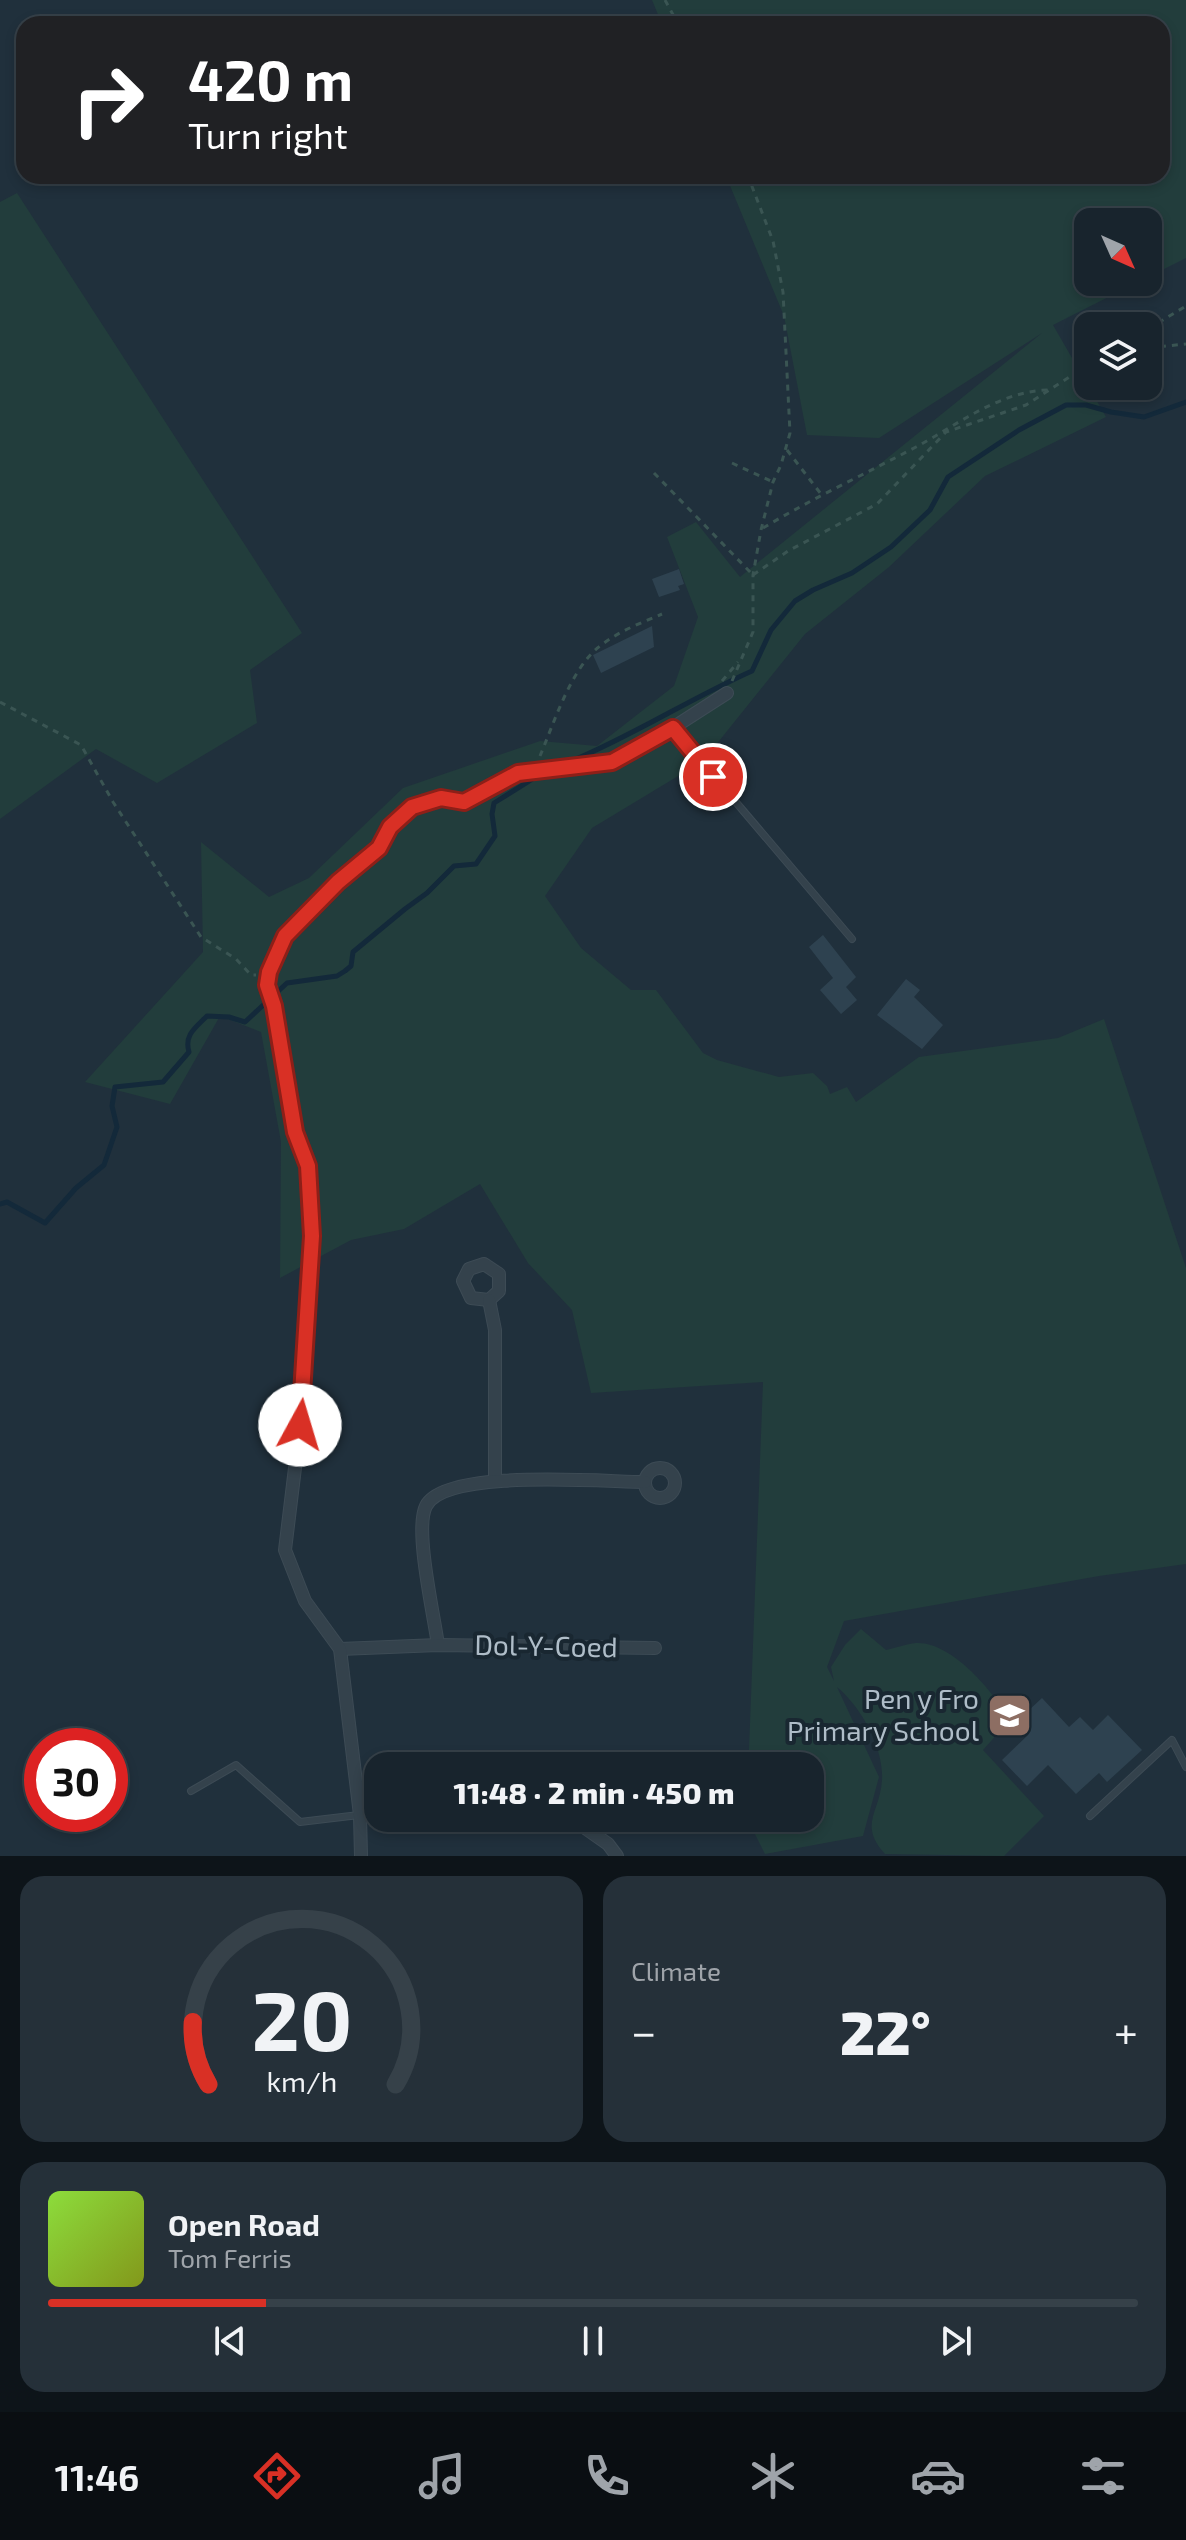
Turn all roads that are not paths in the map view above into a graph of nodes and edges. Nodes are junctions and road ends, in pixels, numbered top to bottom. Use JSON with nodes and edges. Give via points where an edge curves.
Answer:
{"nodes":[{"id":1,"x":727,"y":693,"type":"dead end"},
{"id":2,"x":673,"y":728,"type":"junction"},
{"id":3,"x":852,"y":939,"type":"dead end"},
{"id":4,"x":489,"y":1300,"type":"dead end"},
{"id":5,"x":495,"y":1480,"type":"junction"},
{"id":6,"x":645,"y":1482,"type":"dead end"},
{"id":7,"x":438,"y":1645,"type":"junction"},
{"id":8,"x":655,"y":1648,"type":"dead end"},
{"id":9,"x":340,"y":1649,"type":"junction"},
{"id":10,"x":1186,"y":1767,"type":"edge"},
{"id":11,"x":191,"y":1791,"type":"dead end"},
{"id":12,"x":360,"y":1815,"type":"junction"},
{"id":13,"x":364,"y":1815,"type":"edge"},
{"id":14,"x":1090,"y":1816,"type":"dead end"},
{"id":15,"x":591,"y":1832,"type":"edge"},
{"id":16,"x":361,"y":1856,"type":"edge"},
{"id":17,"x":617,"y":1856,"type":"edge"}],
"edges":[{"from":1,"to":2,"type":"street"},
{"from":2,"to":3,"type":"lane"},
{"from":2,"to":9,"type":"street","via":[[612,762],[518,773],[464,802],[441,798],[412,807],[390,827],[379,848],[285,936],[268,976],[287,1094],[308,1166],[312,1236],[304,1394],[285,1550],[305,1601]]},
{"from":4,"to":5,"type":"street","via":[[495,1330]]},
{"from":5,"to":6,"type":"street","name":"Dol-Y-Coed"},
{"from":5,"to":7,"type":"street","name":"Dol-Y-Coed","via":[[442,1491],[426,1505],[421,1529]]},
{"from":7,"to":8,"type":"street","name":"Dol-Y-Coed"},
{"from":7,"to":9,"type":"street","name":"Dol-Y-Coed"},
{"from":9,"to":12,"type":"street"},
{"from":10,"to":14,"type":"lane","via":[[1172,1740]]},
{"from":11,"to":12,"type":"lane","via":[[236,1765],[300,1822]]},
{"from":12,"to":13,"type":"street"},
{"from":12,"to":16,"type":"street"},
{"from":15,"to":17,"type":"street"}]}
